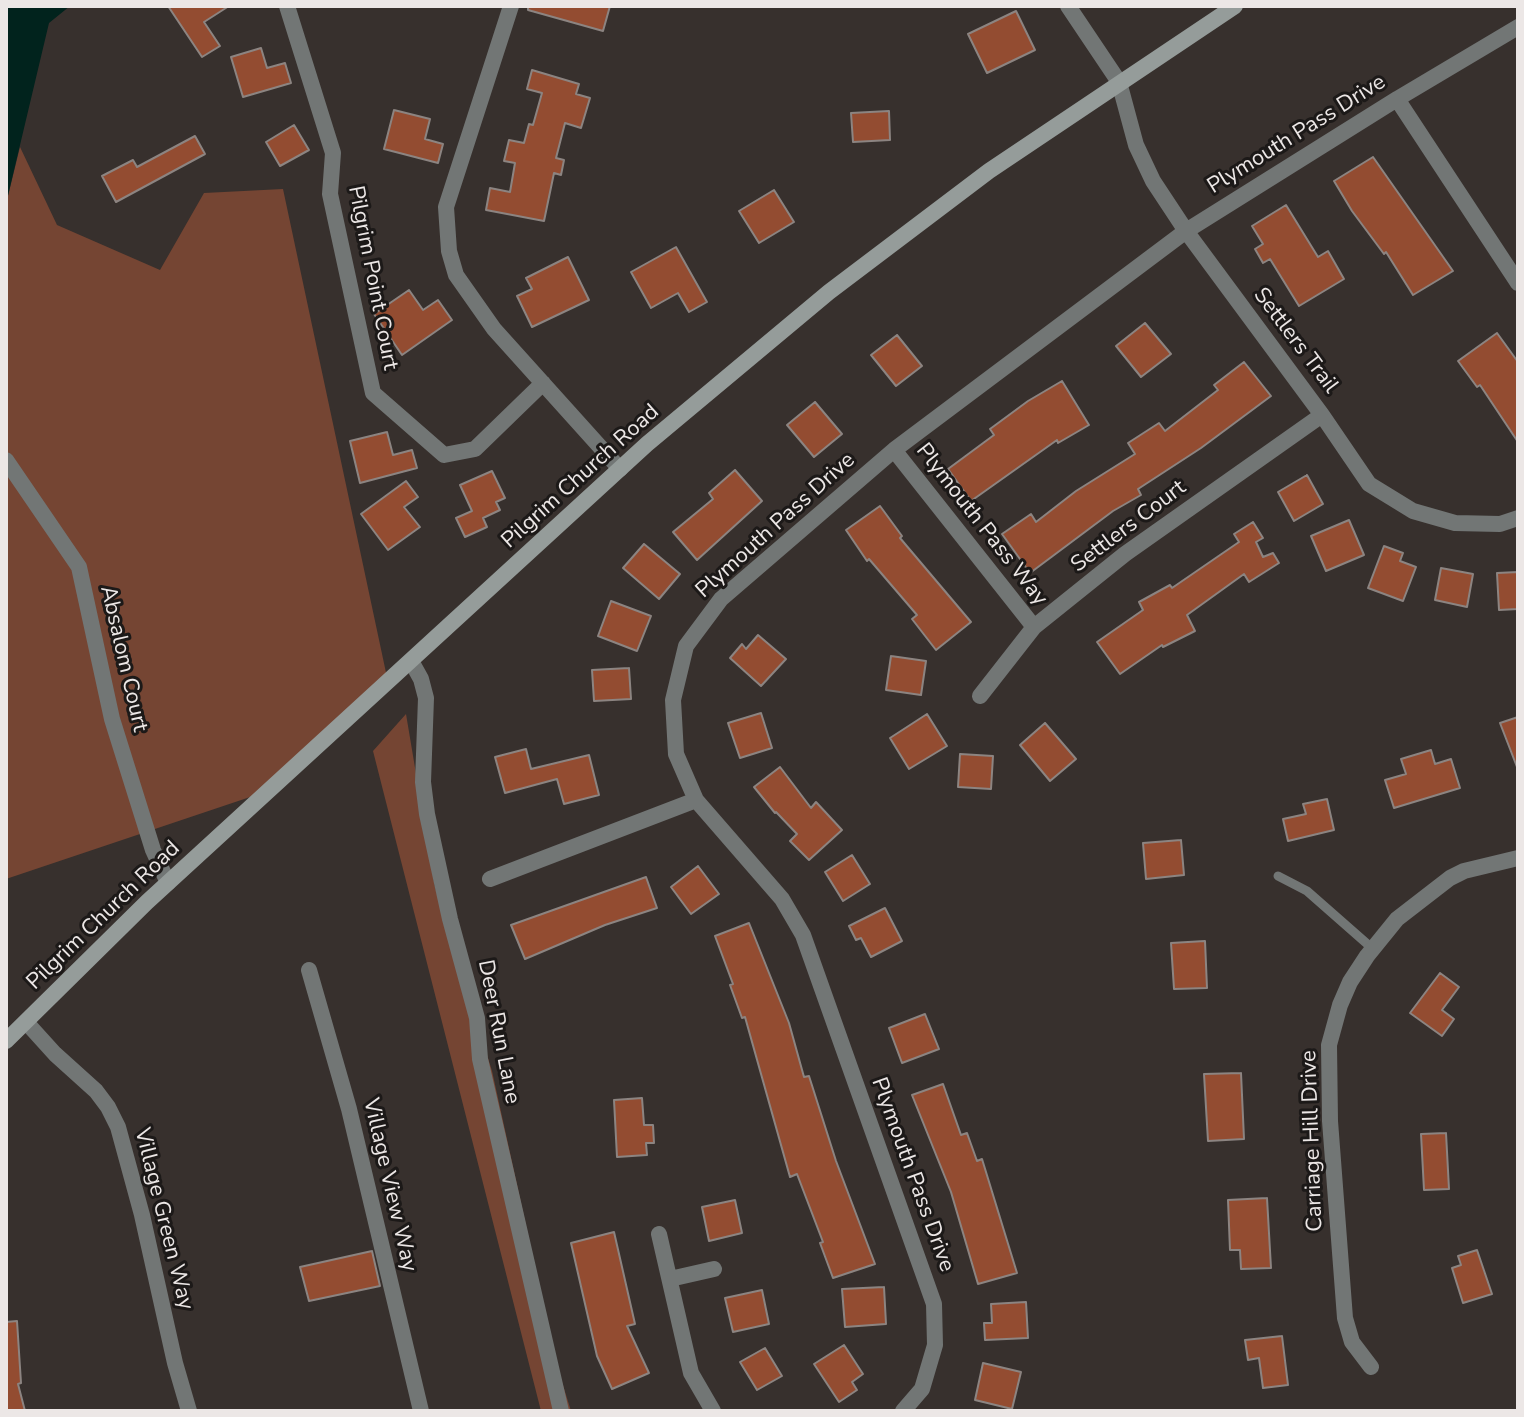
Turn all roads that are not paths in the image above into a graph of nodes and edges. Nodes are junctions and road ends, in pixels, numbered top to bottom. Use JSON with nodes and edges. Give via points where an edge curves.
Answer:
{"nodes":[{"id":1,"x":287,"y":6,"type":"edge"},
{"id":2,"x":511,"y":6,"type":"edge"},
{"id":3,"x":1068,"y":6,"type":"edge"},
{"id":4,"x":1235,"y":6,"type":"edge"},
{"id":5,"x":1518,"y":27,"type":"edge"},
{"id":6,"x":1119,"y":82,"type":"junction"},
{"id":7,"x":1397,"y":99,"type":"junction"},
{"id":8,"x":1186,"y":231,"type":"junction"},
{"id":9,"x":1518,"y":282,"type":"edge"},
{"id":10,"x":543,"y":383,"type":"junction"},
{"id":11,"x":1322,"y":415,"type":"junction"},
{"id":12,"x":894,"y":450,"type":"junction"},
{"id":13,"x":6,"y":460,"type":"edge"},
{"id":14,"x":620,"y":469,"type":"junction"},
{"id":15,"x":1518,"y":518,"type":"edge"},
{"id":16,"x":1034,"y":627,"type":"junction"},
{"id":17,"x":411,"y":661,"type":"junction"},
{"id":18,"x":980,"y":696,"type":"dead end"},
{"id":19,"x":696,"y":800,"type":"junction"},
{"id":20,"x":1518,"y":858,"type":"edge"},
{"id":21,"x":1278,"y":876,"type":"dead end"},
{"id":22,"x":490,"y":879,"type":"dead end"},
{"id":23,"x":168,"y":883,"type":"junction"},
{"id":24,"x":1373,"y":949,"type":"junction"},
{"id":25,"x":309,"y":970,"type":"dead end"},
{"id":26,"x":26,"y":1022,"type":"junction"},
{"id":27,"x":6,"y":1041,"type":"edge"},
{"id":28,"x":659,"y":1234,"type":"dead end"},
{"id":29,"x":714,"y":1269,"type":"dead end"},
{"id":30,"x":670,"y":1279,"type":"junction"},
{"id":31,"x":1371,"y":1367,"type":"dead end"},
{"id":32,"x":417,"y":1410,"type":"edge"},
{"id":33,"x":189,"y":1411,"type":"edge"},
{"id":34,"x":561,"y":1411,"type":"edge"},
{"id":35,"x":713,"y":1411,"type":"edge"},
{"id":36,"x":903,"y":1411,"type":"edge"}],
"edges":[{"from":1,"to":10,"type":"street","name":"Pilgrim Point Court","via":[[333,153],[330,194],[373,393],[444,455],[475,449]]},
{"from":2,"to":10,"type":"street","via":[[446,207],[449,251],[456,275],[494,329]]},
{"from":3,"to":6,"type":"street","name":"Settlers Trail"},
{"from":4,"to":6,"type":"street","name":"Pilgrim Church Road"},
{"from":5,"to":7,"type":"street","name":"Plymouth Pass Drive"},
{"from":6,"to":8,"type":"street","name":"Settlers Trail","via":[[1136,145]]},
{"from":6,"to":14,"type":"street","name":"Pilgrim Church Road","via":[[989,171],[841,283]]},
{"from":7,"to":8,"type":"street","name":"Plymouth Pass Drive"},
{"from":7,"to":9,"type":"street"},
{"from":8,"to":11,"type":"street","name":"Settlers Trail"},
{"from":8,"to":12,"type":"street","name":"Plymouth Pass Drive"},
{"from":10,"to":14,"type":"street"},
{"from":11,"to":15,"type":"street","name":"Settlers Trail","via":[[1369,484],[1413,511],[1455,523],[1500,524]]},
{"from":11,"to":16,"type":"street","name":"Settlers Court","via":[[1125,554]]},
{"from":12,"to":16,"type":"street","name":"Plymouth Pass Way"},
{"from":12,"to":19,"type":"street","name":"Plymouth Pass Drive","via":[[721,599],[686,646],[673,713],[676,754]]},
{"from":13,"to":23,"type":"street","name":"Absalom Court","via":[[79,567],[112,719]]},
{"from":14,"to":17,"type":"street","name":"Pilgrim Church Road"},
{"from":16,"to":18,"type":"street","name":"Settlers Court"},
{"from":17,"to":23,"type":"street","name":"Pilgrim Church Road"},
{"from":17,"to":34,"type":"street","name":"Deer Run Lane","via":[[426,698],[427,814],[477,1018],[480,1059]]},
{"from":19,"to":22,"type":"street"},
{"from":19,"to":36,"type":"street","name":"Plymouth Pass Drive","via":[[782,899],[803,935],[934,1304],[931,1360],[922,1389]]},
{"from":20,"to":24,"type":"street","name":"Carriage Hill Drive","via":[[1450,878],[1397,919]]},
{"from":21,"to":24,"type":"lane","via":[[1307,891]]},
{"from":23,"to":26,"type":"street","name":"Pilgrim Church Road"},
{"from":24,"to":31,"type":"street","name":"Carriage Hill Drive","via":[[1350,982],[1329,1045],[1345,1318],[1352,1342]]},
{"from":25,"to":32,"type":"street","name":"Village View Way","via":[[349,1109]]},
{"from":26,"to":27,"type":"street","name":"Pilgrim Church Road"},
{"from":26,"to":33,"type":"street","name":"Village Green Way","via":[[96,1091],[118,1127]]},
{"from":28,"to":30,"type":"street"},
{"from":29,"to":30,"type":"street"},
{"from":30,"to":35,"type":"street","via":[[691,1373]]}]}
